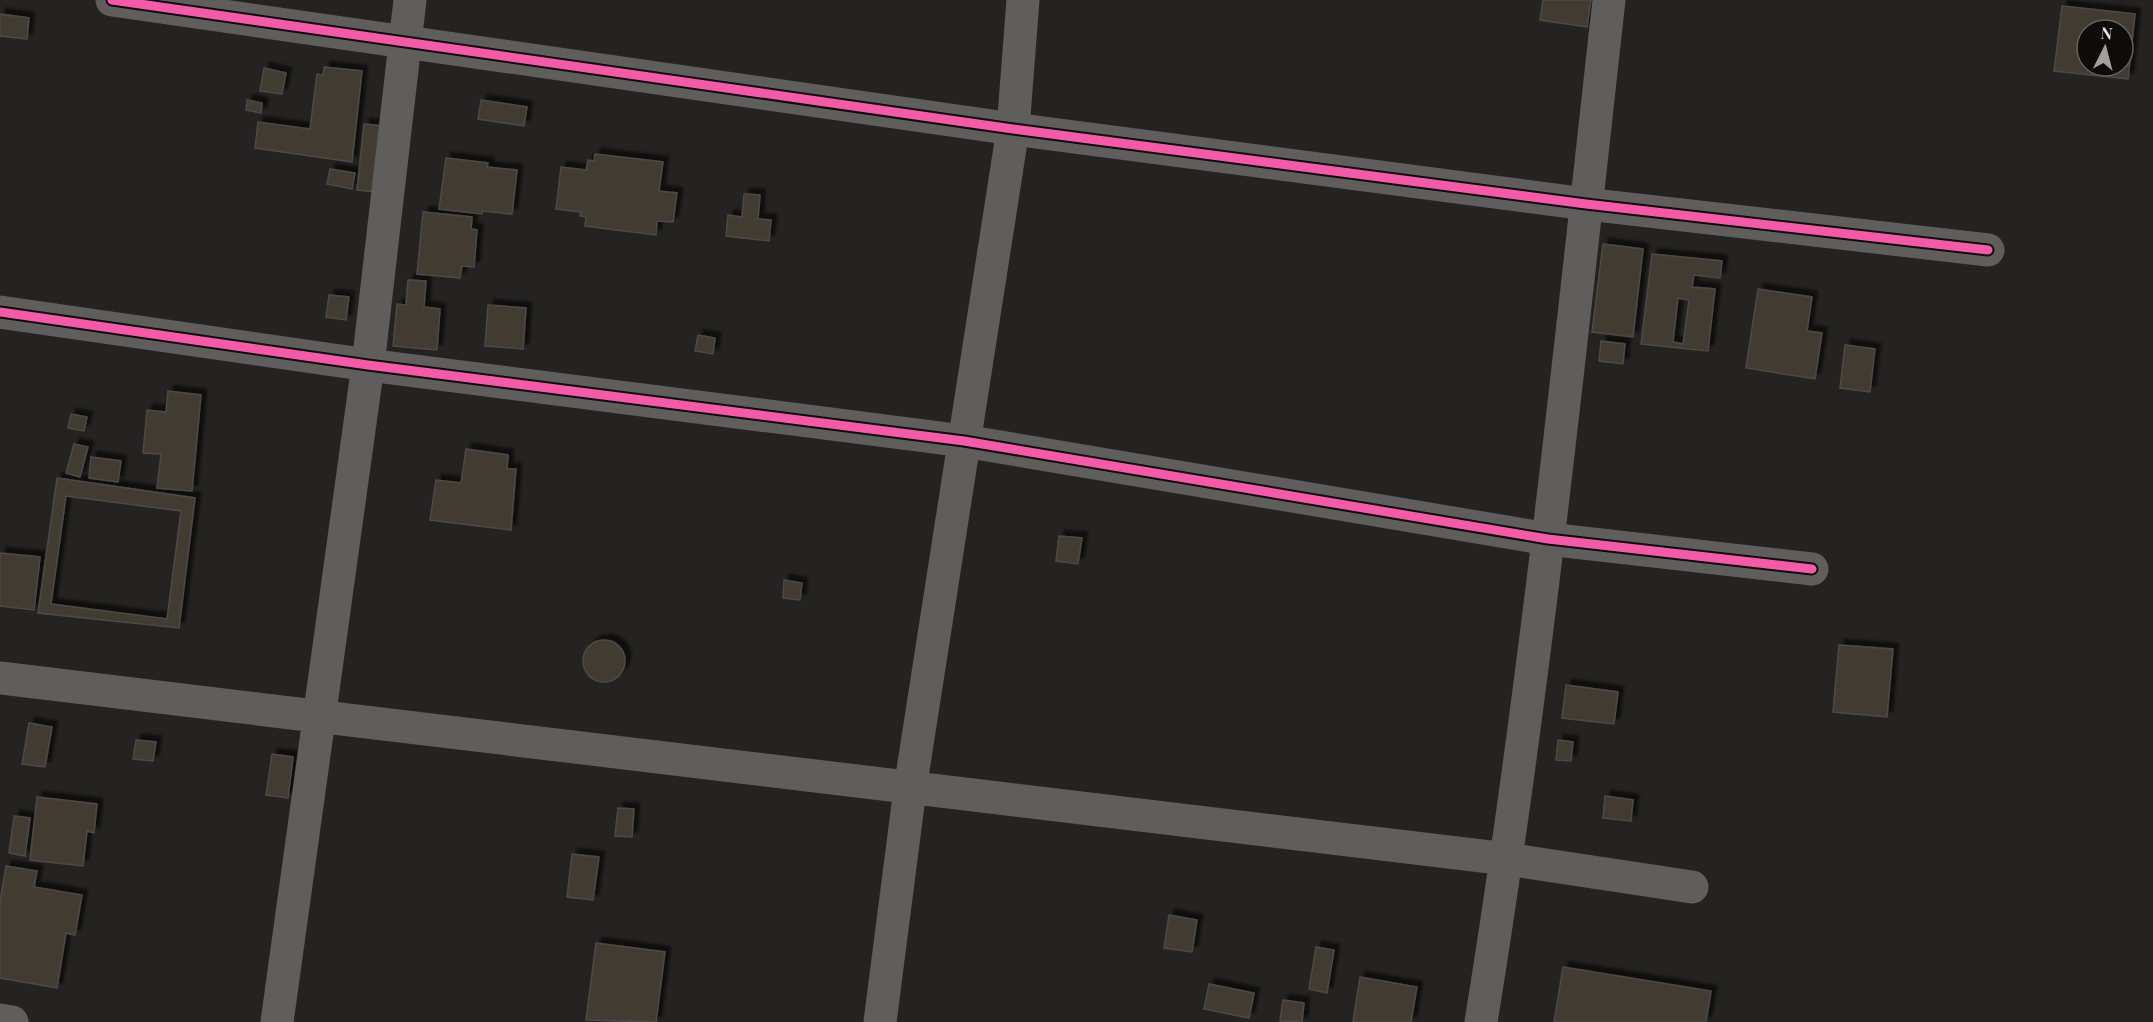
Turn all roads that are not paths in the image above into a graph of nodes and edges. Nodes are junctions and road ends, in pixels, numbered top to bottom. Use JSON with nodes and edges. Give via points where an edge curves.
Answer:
{"nodes":[{"id":1,"x":112,"y":0,"type":"edge"},
{"id":2,"x":410,"y":0,"type":"edge"},
{"id":3,"x":1023,"y":0,"type":"edge"},
{"id":4,"x":1609,"y":0,"type":"edge"},
{"id":5,"x":405,"y":41,"type":"junction"},
{"id":6,"x":1013,"y":129,"type":"junction"},
{"id":7,"x":1586,"y":204,"type":"junction"},
{"id":8,"x":1988,"y":250,"type":"dead end"},
{"id":9,"x":0,"y":312,"type":"edge"},
{"id":10,"x":368,"y":365,"type":"junction"},
{"id":11,"x":964,"y":441,"type":"junction"},
{"id":12,"x":1548,"y":539,"type":"junction"},
{"id":13,"x":1812,"y":569,"type":"dead end"},
{"id":14,"x":0,"y":678,"type":"edge"},
{"id":15,"x":321,"y":714,"type":"junction"},
{"id":16,"x":910,"y":789,"type":"junction"},
{"id":17,"x":1507,"y":860,"type":"junction"},
{"id":18,"x":1692,"y":887,"type":"dead end"},
{"id":19,"x":0,"y":1020,"type":"edge"},
{"id":20,"x":12,"y":1022,"type":"edge"},
{"id":21,"x":277,"y":1022,"type":"edge"},
{"id":22,"x":880,"y":1022,"type":"edge"},
{"id":23,"x":1481,"y":1022,"type":"edge"}],
"edges":[{"from":1,"to":5,"type":"street"},
{"from":2,"to":5,"type":"street"},
{"from":3,"to":6,"type":"street"},
{"from":4,"to":7,"type":"street"},
{"from":5,"to":6,"type":"street"},
{"from":5,"to":10,"type":"street"},
{"from":6,"to":7,"type":"street"},
{"from":6,"to":11,"type":"street"},
{"from":7,"to":8,"type":"street"},
{"from":7,"to":12,"type":"street"},
{"from":9,"to":10,"type":"street"},
{"from":10,"to":11,"type":"street"},
{"from":10,"to":15,"type":"street"},
{"from":11,"to":12,"type":"street"},
{"from":11,"to":16,"type":"street"},
{"from":12,"to":13,"type":"street"},
{"from":12,"to":17,"type":"street"},
{"from":14,"to":15,"type":"street"},
{"from":15,"to":16,"type":"street"},
{"from":15,"to":21,"type":"street"},
{"from":16,"to":17,"type":"street"},
{"from":16,"to":22,"type":"street"},
{"from":17,"to":18,"type":"street"},
{"from":17,"to":23,"type":"street"},
{"from":19,"to":20,"type":"street"}]}
